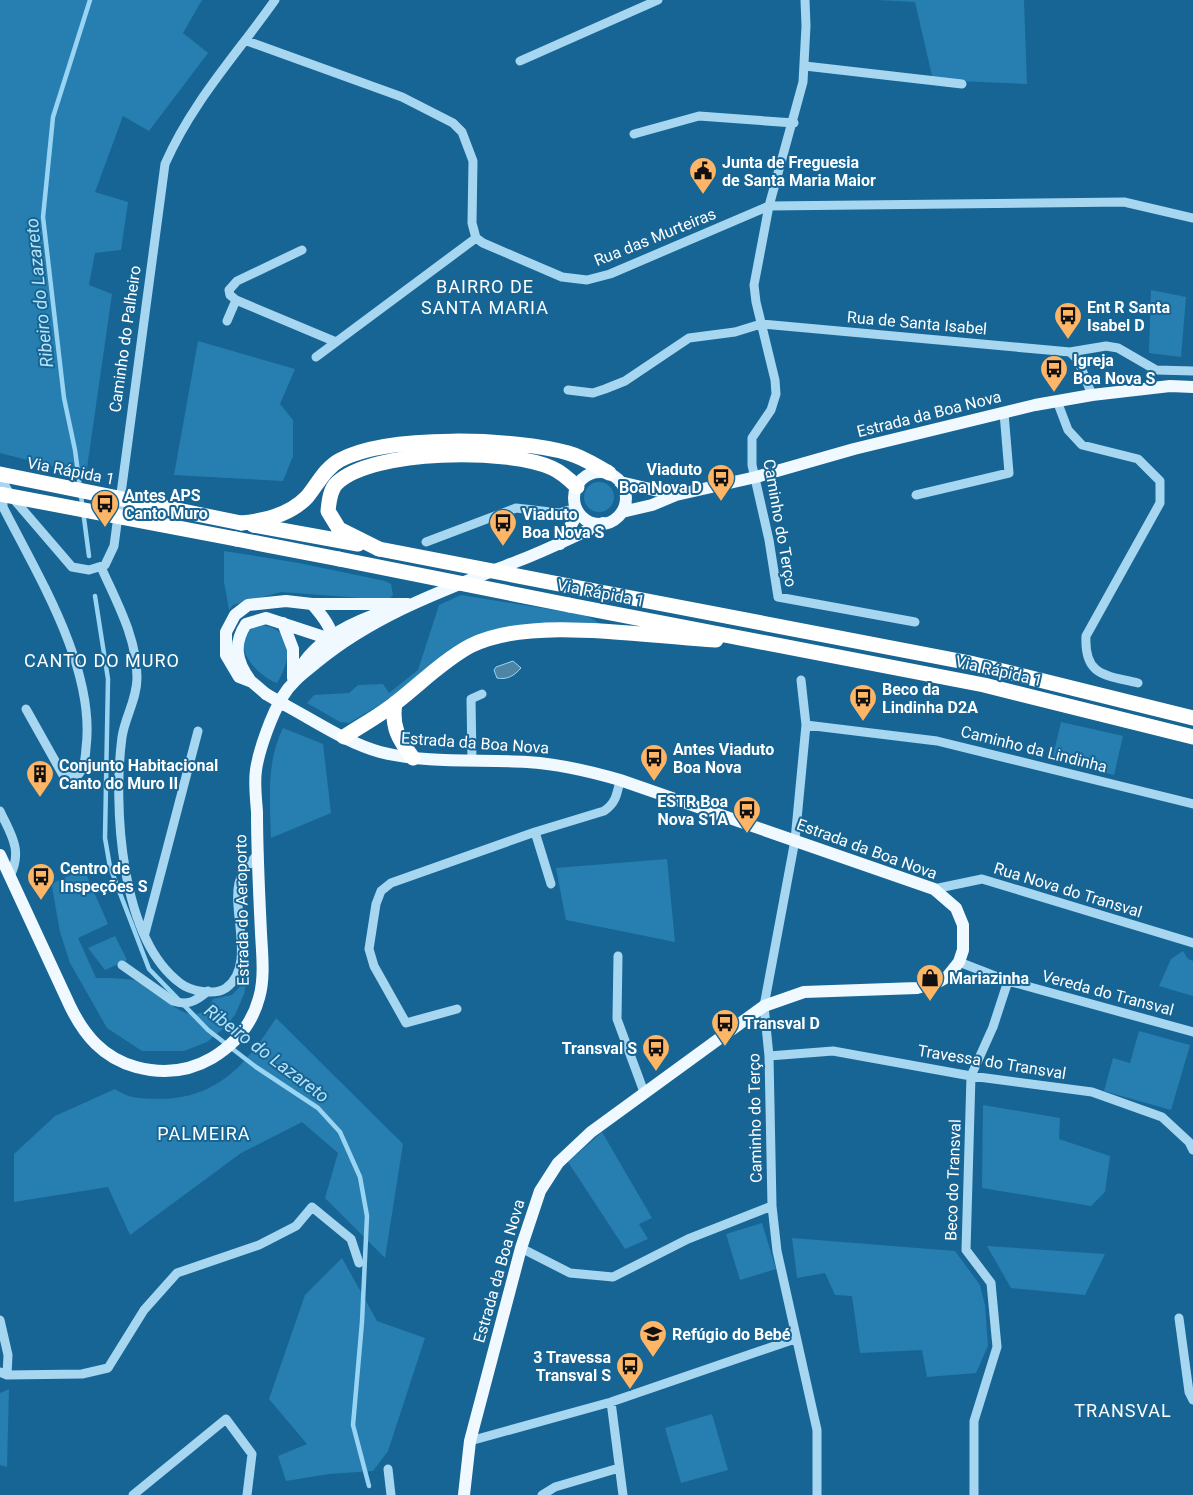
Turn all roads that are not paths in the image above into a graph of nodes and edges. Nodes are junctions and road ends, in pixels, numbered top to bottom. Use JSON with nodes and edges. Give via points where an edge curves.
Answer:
{"nodes":[{"id":1,"x":275,"y":0,"type":"edge"},
{"id":2,"x":658,"y":0,"type":"edge"},
{"id":3,"x":805,"y":0,"type":"edge"},
{"id":4,"x":247,"y":40,"type":"junction"},
{"id":5,"x":520,"y":60,"type":"dead end"},
{"id":6,"x":806,"y":66,"type":"junction"},
{"id":7,"x":962,"y":84,"type":"dead end"},
{"id":8,"x":794,"y":123,"type":"junction"},
{"id":9,"x":634,"y":134,"type":"dead end"},
{"id":10,"x":769,"y":206,"type":"junction"},
{"id":11,"x":1193,"y":218,"type":"edge"},
{"id":12,"x":476,"y":238,"type":"junction"},
{"id":13,"x":302,"y":250,"type":"dead end"},
{"id":14,"x":236,"y":300,"type":"junction"},
{"id":15,"x":227,"y":321,"type":"dead end"},
{"id":16,"x":761,"y":324,"type":"junction"},
{"id":17,"x":336,"y":342,"type":"junction"},
{"id":18,"x":1070,"y":352,"type":"junction"},
{"id":19,"x":316,"y":357,"type":"dead end"},
{"id":20,"x":1193,"y":371,"type":"edge"},
{"id":21,"x":1193,"y":387,"type":"edge"},
{"id":22,"x":568,"y":390,"type":"dead end"},
{"id":23,"x":1092,"y":395,"type":"junction"},
{"id":24,"x":1058,"y":400,"type":"junction"},
{"id":25,"x":1004,"y":413,"type":"junction"},
{"id":26,"x":0,"y":475,"type":"edge"},
{"id":27,"x":756,"y":477,"type":"junction"},
{"id":28,"x":615,"y":478,"type":"junction"},
{"id":29,"x":329,"y":479,"type":"junction"},
{"id":30,"x":573,"y":483,"type":"junction"},
{"id":31,"x":6,"y":495,"type":"edge"},
{"id":32,"x":676,"y":495,"type":"junction"},
{"id":33,"x":916,"y":495,"type":"dead end"},
{"id":34,"x":577,"y":511,"type":"junction"},
{"id":35,"x":622,"y":512,"type":"junction"},
{"id":36,"x":242,"y":523,"type":"junction"},
{"id":37,"x":603,"y":523,"type":"junction"},
{"id":38,"x":357,"y":542,"type":"junction"},
{"id":39,"x":426,"y":542,"type":"dead end"},
{"id":40,"x":560,"y":544,"type":"junction"},
{"id":41,"x":101,"y":567,"type":"junction"},
{"id":42,"x":312,"y":604,"type":"junction"},
{"id":43,"x":408,"y":604,"type":"junction"},
{"id":44,"x":915,"y":622,"type":"dead end"},
{"id":45,"x":283,"y":623,"type":"junction"},
{"id":46,"x":331,"y":642,"type":"junction"},
{"id":47,"x":772,"y":642,"type":"junction"},
{"id":48,"x":802,"y":680,"type":"dead end"},
{"id":49,"x":252,"y":682,"type":"junction"},
{"id":50,"x":293,"y":682,"type":"junction"},
{"id":51,"x":1138,"y":683,"type":"dead end"},
{"id":52,"x":482,"y":694,"type":"dead end"},
{"id":53,"x":396,"y":703,"type":"junction"},
{"id":54,"x":26,"y":710,"type":"dead end"},
{"id":55,"x":1193,"y":718,"type":"edge"},
{"id":56,"x":806,"y":724,"type":"junction"},
{"id":57,"x":198,"y":731,"type":"dead end"},
{"id":58,"x":339,"y":735,"type":"junction"},
{"id":59,"x":1193,"y":737,"type":"edge"},
{"id":60,"x":413,"y":758,"type":"junction"},
{"id":61,"x":472,"y":760,"type":"junction"},
{"id":62,"x":620,"y":780,"type":"junction"},
{"id":63,"x":1193,"y":804,"type":"edge"},
{"id":64,"x":0,"y":811,"type":"edge"},
{"id":65,"x":535,"y":832,"type":"junction"},
{"id":66,"x":795,"y":840,"type":"junction"},
{"id":67,"x":257,"y":854,"type":"junction"},
{"id":68,"x":0,"y":855,"type":"edge"},
{"id":69,"x":10,"y":876,"type":"junction"},
{"id":70,"x":551,"y":884,"type":"dead end"},
{"id":71,"x":934,"y":889,"type":"junction"},
{"id":72,"x":144,"y":934,"type":"junction"},
{"id":73,"x":1193,"y":943,"type":"edge"},
{"id":74,"x":618,"y":956,"type":"dead end"},
{"id":75,"x":959,"y":962,"type":"junction"},
{"id":76,"x":122,"y":965,"type":"dead end"},
{"id":77,"x":1008,"y":982,"type":"junction"},
{"id":78,"x":208,"y":992,"type":"junction"},
{"id":79,"x":764,"y":1006,"type":"junction"},
{"id":80,"x":457,"y":1009,"type":"dead end"},
{"id":81,"x":1193,"y":1032,"type":"edge"},
{"id":82,"x":770,"y":1056,"type":"junction"},
{"id":83,"x":971,"y":1076,"type":"junction"},
{"id":84,"x":644,"y":1092,"type":"junction"},
{"id":85,"x":1193,"y":1150,"type":"edge"},
{"id":86,"x":772,"y":1206,"type":"junction"},
{"id":87,"x":520,"y":1248,"type":"junction"},
{"id":88,"x":360,"y":1263,"type":"dead end"},
{"id":89,"x":1179,"y":1318,"type":"dead end"},
{"id":90,"x":0,"y":1320,"type":"edge"},
{"id":91,"x":795,"y":1338,"type":"junction"},
{"id":92,"x":2,"y":1375,"type":"edge"},
{"id":93,"x":1193,"y":1400,"type":"edge"},
{"id":94,"x":611,"y":1402,"type":"junction"},
{"id":95,"x":470,"y":1441,"type":"junction"},
{"id":96,"x":619,"y":1468,"type":"junction"},
{"id":97,"x":388,"y":1469,"type":"dead end"},
{"id":98,"x":133,"y":1495,"type":"edge"},
{"id":99,"x":247,"y":1495,"type":"edge"},
{"id":100,"x":391,"y":1495,"type":"edge"},
{"id":101,"x":464,"y":1495,"type":"edge"},
{"id":102,"x":542,"y":1495,"type":"edge"},
{"id":103,"x":623,"y":1495,"type":"edge"},
{"id":104,"x":817,"y":1495,"type":"edge"},
{"id":105,"x":974,"y":1495,"type":"edge"}],
"edges":[{"from":1,"to":4,"type":"street","name":"Caminho do Palheiro"},
{"from":2,"to":5,"type":"street"},
{"from":3,"to":6,"type":"street","name":"Caminho do Terço"},
{"from":4,"to":12,"type":"street","via":[[402,97],[453,123],[462,132],[473,161],[472,223]]},
{"from":4,"to":41,"type":"street","name":"Caminho do Palheiro","via":[[194,107],[165,164],[114,546]]},
{"from":6,"to":7,"type":"street"},
{"from":6,"to":8,"type":"street","name":"Caminho do Terço"},
{"from":8,"to":9,"type":"street","via":[[699,116]]},
{"from":8,"to":10,"type":"street","name":"Caminho do Terço"},
{"from":10,"to":11,"type":"street","name":"Rua das Murteiras","via":[[1124,202]]},
{"from":10,"to":12,"type":"street","name":"Rua das Murteiras","via":[[610,274],[587,280],[562,277]]},
{"from":10,"to":16,"type":"street","name":"Caminho do Terço","via":[[754,285]]},
{"from":12,"to":17,"type":"street"},
{"from":13,"to":14,"type":"street","via":[[237,281],[229,290]]},
{"from":14,"to":15,"type":"street"},
{"from":14,"to":17,"type":"street"},
{"from":16,"to":18,"type":"street","name":"Rua de Santa Isabel"},
{"from":16,"to":22,"type":"street","via":[[735,332],[689,338],[625,381],[605,390],[593,393]]},
{"from":16,"to":27,"type":"street","name":"Caminho do Terço","via":[[776,394],[771,410],[752,438],[752,465]]},
{"from":17,"to":19,"type":"street"},
{"from":18,"to":20,"type":"street","name":"Rua de Santa Isabel","via":[[1106,346],[1118,348],[1156,370]]},
{"from":18,"to":23,"type":"street","via":[[1078,360]]},
{"from":21,"to":23,"type":"main road","name":"Estrada da Boa Nova","via":[[1170,386]]},
{"from":23,"to":24,"type":"main road","name":"Estrada da Boa Nova"},
{"from":24,"to":25,"type":"main road","name":"Estrada da Boa Nova"},
{"from":24,"to":51,"type":"street","via":[[1068,430],[1082,445],[1138,459],[1160,481],[1160,503],[1086,636],[1085,651],[1090,665],[1099,674]]},
{"from":25,"to":27,"type":"main road","name":"Estrada da Boa Nova"},
{"from":25,"to":33,"type":"street","via":[[1009,473]]},
{"from":26,"to":31,"type":"street"},
{"from":26,"to":36,"type":"highway","name":"Via Rápida 1","bridge":true},
{"from":27,"to":32,"type":"main road","name":"Estrada da Boa Nova"},
{"from":27,"to":44,"type":"street","name":"Caminho do Terço","via":[[778,597]]},
{"from":28,"to":29,"type":"highway","via":[[568,453],[474,440],[400,445],[353,454],[338,461]]},
{"from":28,"to":30,"type":"main road","via":[[594,472]]},
{"from":28,"to":32,"type":"main road","name":"Estrada da Boa Nova"},
{"from":28,"to":35,"type":"main road","via":[[626,495]]},
{"from":29,"to":30,"type":"highway","via":[[392,460],[462,454],[518,458],[553,468]]},
{"from":29,"to":36,"type":"highway","via":[[293,508],[269,519]]},
{"from":29,"to":38,"type":"highway","via":[[328,511],[340,529]]},
{"from":30,"to":34,"type":"main road"},
{"from":31,"to":41,"type":"street","via":[[72,567],[89,570]]},
{"from":31,"to":47,"type":"highway","name":"Via Rápida 1","bridge":true},
{"from":31,"to":54,"type":"street","via":[[3,506],[65,633],[84,690],[88,730],[84,764],[77,776],[63,774]]},
{"from":32,"to":35,"type":"main road","name":"Estrada da Boa Nova"},
{"from":34,"to":37,"type":"main road","via":[[592,523]]},
{"from":34,"to":39,"type":"street","via":[[559,513],[516,508]]},
{"from":34,"to":40,"type":"main road"},
{"from":35,"to":37,"type":"main road","via":[[614,520]]},
{"from":36,"to":38,"type":"highway","name":"Via Rápida 1"},
{"from":37,"to":40,"type":"main road"},
{"from":38,"to":55,"type":"highway","name":"Via Rápida 1","bridge":true,"via":[[379,549],[970,663]]},
{"from":40,"to":43,"type":"main road"},
{"from":41,"to":72,"type":"street","via":[[127,626],[135,657],[137,679],[123,734],[119,769],[120,831],[128,884]]},
{"from":42,"to":43,"type":"main road","name":"Estrada da Boa Nova"},
{"from":42,"to":46,"type":"main road","via":[[321,615]]},
{"from":42,"to":49,"type":"main road","name":"Estrada da Boa Nova","via":[[263,602],[248,605],[235,616],[226,632],[226,655],[239,676]]},
{"from":43,"to":46,"type":"main road","name":"Estrada do Aeroporto","via":[[353,637]]},
{"from":43,"to":46,"type":"main road","name":"Estrada do Aeroporto","via":[[348,625]]},
{"from":45,"to":46,"type":"main road","name":"Estrada da Boa Nova"},
{"from":45,"to":49,"type":"main road","name":"Estrada da Boa Nova","via":[[257,619],[246,624],[240,634],[236,644],[238,656]]},
{"from":45,"to":50,"type":"main road","via":[[293,649]]},
{"from":46,"to":50,"type":"main road","name":"Estrada do Aeroporto","via":[[299,669]]},
{"from":47,"to":53,"type":"highway","via":[[602,631],[528,631],[497,636],[454,656]]},
{"from":47,"to":59,"type":"highway","name":"Via Rápida 1","via":[[984,685]]},
{"from":48,"to":56,"type":"street","name":"Caminho do Terço"},
{"from":49,"to":58,"type":"main road","name":"Estrada da Boa Nova","bridge":true,"via":[[266,694]]},
{"from":50,"to":67,"type":"main road","name":"Estrada do Aeroporto","via":[[272,719],[256,770]]},
{"from":52,"to":61,"type":"street","via":[[471,699]]},
{"from":53,"to":58,"type":"highway"},
{"from":53,"to":60,"type":"highway","via":[[393,722],[397,737]]},
{"from":56,"to":63,"type":"street","name":"Caminho da Lindinha","via":[[937,741]]},
{"from":56,"to":66,"type":"street","name":"Caminho do Terço"},
{"from":57,"to":72,"type":"street"},
{"from":58,"to":60,"type":"main road","name":"Estrada da Boa Nova","via":[[378,752]]},
{"from":60,"to":61,"type":"main road","name":"Estrada da Boa Nova"},
{"from":61,"to":62,"type":"main road","name":"Estrada da Boa Nova","via":[[572,766]]},
{"from":62,"to":65,"type":"street","via":[[612,806],[604,811]]},
{"from":62,"to":66,"type":"main road","name":"Estrada da Boa Nova"},
{"from":64,"to":69,"type":"street","via":[[16,848],[16,863]]},
{"from":65,"to":70,"type":"street"},
{"from":65,"to":80,"type":"street","via":[[391,883],[381,891],[369,949],[374,966],[406,1023]]},
{"from":66,"to":71,"type":"main road","name":"Estrada da Boa Nova"},
{"from":66,"to":79,"type":"street","name":"Caminho do Terço"},
{"from":67,"to":69,"type":"main road","name":"Estrada do Aeroporto","via":[[262,962],[260,995],[244,1031],[217,1055],[188,1068],[168,1071],[125,1063],[92,1041],[79,1024]]},
{"from":67,"to":78,"type":"street","via":[[243,870],[239,885],[242,963],[237,976],[226,989]]},
{"from":68,"to":69,"type":"main road","name":"Estrada do Aeroporto"},
{"from":71,"to":73,"type":"street","name":"Rua Nova do Transval","via":[[982,879]]},
{"from":71,"to":75,"type":"main road","name":"Estrada da Boa Nova","via":[[956,908],[963,925],[963,950]]},
{"from":72,"to":78,"type":"street","via":[[168,973],[195,991]]},
{"from":74,"to":84,"type":"street","via":[[616,1019]]},
{"from":75,"to":77,"type":"street","name":"Vereda do Transval"},
{"from":75,"to":79,"type":"main road","name":"Estrada da Boa Nova","via":[[942,979],[917,988],[804,992]]},
{"from":76,"to":78,"type":"street","via":[[182,1004],[196,1001]]},
{"from":77,"to":81,"type":"street","name":"Vereda do Transval"},
{"from":77,"to":83,"type":"street","name":"Beco do Transval","via":[[993,1027]]},
{"from":79,"to":82,"type":"street","name":"Caminho do Terço"},
{"from":79,"to":84,"type":"main road","name":"Estrada da Boa Nova"},
{"from":82,"to":83,"type":"street","name":"Travessa do Transval","via":[[833,1051]]},
{"from":82,"to":86,"type":"street","name":"Caminho do Terço"},
{"from":83,"to":85,"type":"street","name":"Travessa do Transval","via":[[1092,1092],[1162,1117],[1189,1142]]},
{"from":83,"to":105,"type":"street","name":"Beco do Transval","via":[[966,1250],[991,1283],[997,1347],[974,1422]]},
{"from":84,"to":87,"type":"main road","name":"Estrada da Boa Nova","via":[[591,1132],[558,1163],[540,1191]]},
{"from":86,"to":87,"type":"street","via":[[688,1239],[612,1277],[570,1273]]},
{"from":86,"to":91,"type":"street","name":"Caminho do Terço","via":[[777,1251]]},
{"from":87,"to":95,"type":"main road","name":"Estrada da Boa Nova"},
{"from":88,"to":92,"type":"street","via":[[351,1239],[312,1208],[296,1226],[259,1245],[177,1274],[144,1310],[108,1368],[82,1374]]},
{"from":89,"to":93,"type":"street","via":[[1188,1392]]},
{"from":90,"to":92,"type":"street","via":[[8,1355]]},
{"from":91,"to":94,"type":"street"},
{"from":91,"to":104,"type":"street","name":"Caminho do Terço","via":[[817,1430]]},
{"from":94,"to":95,"type":"street"},
{"from":94,"to":96,"type":"street"},
{"from":95,"to":101,"type":"main road","name":"Estrada da Boa Nova"},
{"from":96,"to":102,"type":"street","via":[[555,1487]]},
{"from":96,"to":103,"type":"street"},
{"from":97,"to":100,"type":"street"},
{"from":98,"to":99,"type":"street","via":[[226,1418],[252,1454]]}]}
